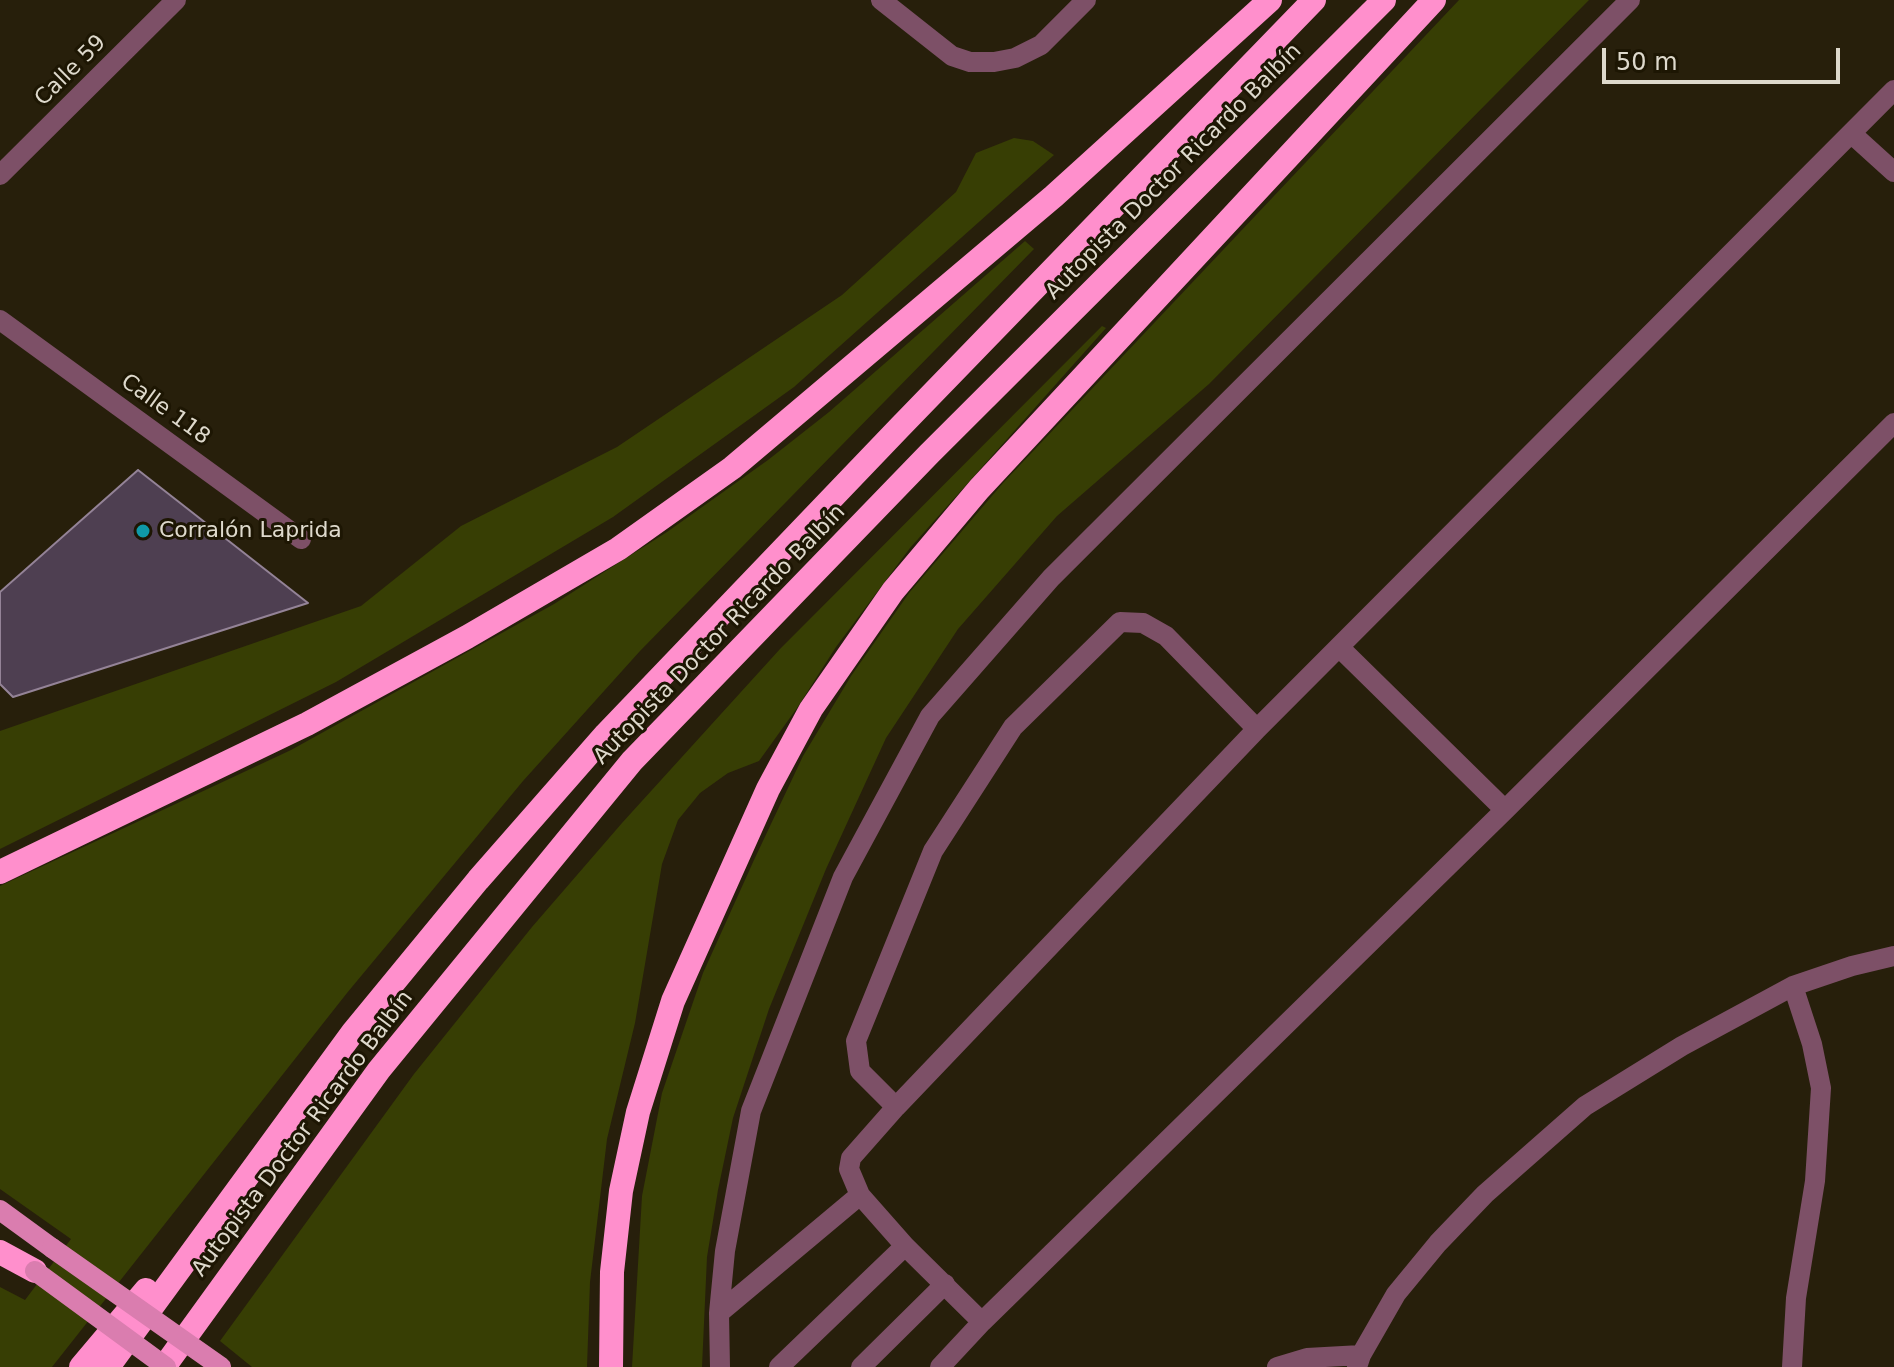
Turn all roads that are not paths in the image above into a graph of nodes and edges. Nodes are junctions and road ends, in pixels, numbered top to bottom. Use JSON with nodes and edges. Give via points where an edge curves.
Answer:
{"nodes":[{"id":1,"x":176,"y":0,"type":"edge"},
{"id":2,"x":881,"y":0,"type":"edge"},
{"id":3,"x":1086,"y":0,"type":"edge"},
{"id":4,"x":1270,"y":0,"type":"edge"},
{"id":5,"x":1314,"y":0,"type":"edge"},
{"id":6,"x":1384,"y":0,"type":"edge"},
{"id":7,"x":1434,"y":0,"type":"edge"},
{"id":8,"x":1630,"y":0,"type":"edge"},
{"id":9,"x":1894,"y":90,"type":"edge"},
{"id":10,"x":1852,"y":134,"type":"junction"},
{"id":11,"x":1894,"y":172,"type":"edge"},
{"id":12,"x":0,"y":175,"type":"edge"},
{"id":13,"x":0,"y":320,"type":"edge"},
{"id":14,"x":1894,"y":423,"type":"edge"},
{"id":15,"x":301,"y":539,"type":"dead end"},
{"id":16,"x":1339,"y":647,"type":"junction"},
{"id":17,"x":1257,"y":729,"type":"junction"},
{"id":18,"x":1505,"y":810,"type":"junction"},
{"id":19,"x":0,"y":872,"type":"edge"},
{"id":20,"x":1894,"y":956,"type":"edge"},
{"id":21,"x":1793,"y":986,"type":"junction"},
{"id":22,"x":896,"y":1107,"type":"junction"},
{"id":23,"x":277,"y":1135,"type":"junction"},
{"id":24,"x":860,"y":1195,"type":"junction"},
{"id":25,"x":0,"y":1210,"type":"edge"},
{"id":26,"x":0,"y":1245,"type":"edge"},
{"id":27,"x":905,"y":1246,"type":"junction"},
{"id":28,"x":0,"y":1252,"type":"edge"},
{"id":29,"x":35,"y":1271,"type":"junction"},
{"id":30,"x":945,"y":1284,"type":"junction"},
{"id":31,"x":719,"y":1313,"type":"junction"},
{"id":32,"x":982,"y":1322,"type":"junction"},
{"id":33,"x":1359,"y":1361,"type":"edge"},
{"id":34,"x":81,"y":1367,"type":"edge"},
{"id":35,"x":108,"y":1367,"type":"edge"},
{"id":36,"x":165,"y":1367,"type":"edge"},
{"id":37,"x":221,"y":1367,"type":"edge"},
{"id":38,"x":611,"y":1367,"type":"edge"},
{"id":39,"x":720,"y":1367,"type":"edge"},
{"id":40,"x":779,"y":1367,"type":"edge"},
{"id":41,"x":861,"y":1367,"type":"edge"},
{"id":42,"x":940,"y":1367,"type":"edge"},
{"id":43,"x":1277,"y":1367,"type":"edge"},
{"id":44,"x":1792,"y":1367,"type":"edge"}],
"edges":[{"from":1,"to":12,"type":"street","name":"Calle 59"},
{"from":2,"to":3,"type":"street","via":[[952,56],[970,62],[1015,58],[1041,45]]},
{"from":4,"to":19,"type":"highway","via":[[1054,196],[732,468],[618,549],[307,724]]},
{"from":5,"to":23,"type":"highway","name":"Autopista Doctor Ricardo Balbín","via":[[606,734],[372,1009]]},
{"from":6,"to":36,"type":"highway","name":"Autopista Doctor Ricardo Balbín","via":[[929,454],[632,761],[379,1070]]},
{"from":7,"to":38,"type":"highway","via":[[979,489],[893,591],[811,709],[768,789],[673,1001],[638,1112],[621,1191],[612,1272]]},
{"from":8,"to":31,"type":"street","via":[[1051,578],[930,716],[843,877],[751,1111]]},
{"from":9,"to":10,"type":"street"},
{"from":10,"to":11,"type":"street"},
{"from":10,"to":16,"type":"street"},
{"from":13,"to":15,"type":"street","name":"Calle 118"},
{"from":14,"to":18,"type":"street"},
{"from":16,"to":17,"type":"street"},
{"from":16,"to":18,"type":"street"},
{"from":17,"to":22,"type":"street"},
{"from":17,"to":22,"type":"street","via":[[1166,636],[1143,623],[1120,622],[1013,727],[933,851],[856,1041],[860,1071]]},
{"from":18,"to":32,"type":"street"},
{"from":20,"to":21,"type":"street"},
{"from":21,"to":33,"type":"street","via":[[1585,1106],[1438,1243],[1396,1294]]},
{"from":21,"to":44,"type":"street","via":[[1821,1088]]},
{"from":22,"to":24,"type":"street","via":[[851,1158],[849,1169]]},
{"from":23,"to":34,"type":"highway"},
{"from":23,"to":35,"type":"highway","name":"Autopista Doctor Ricardo Balbín"},
{"from":24,"to":27,"type":"street"},
{"from":24,"to":31,"type":"street"},
{"from":25,"to":37,"type":"main road","bridge":true},
{"from":26,"to":29,"type":"main road"},
{"from":27,"to":30,"type":"street"},
{"from":27,"to":40,"type":"street"},
{"from":28,"to":29,"type":"highway"},
{"from":29,"to":36,"type":"main road","bridge":true},
{"from":30,"to":32,"type":"street"},
{"from":30,"to":41,"type":"street"},
{"from":31,"to":39,"type":"street"},
{"from":32,"to":42,"type":"street"},
{"from":33,"to":43,"type":"street","via":[[1307,1358]]}]}
